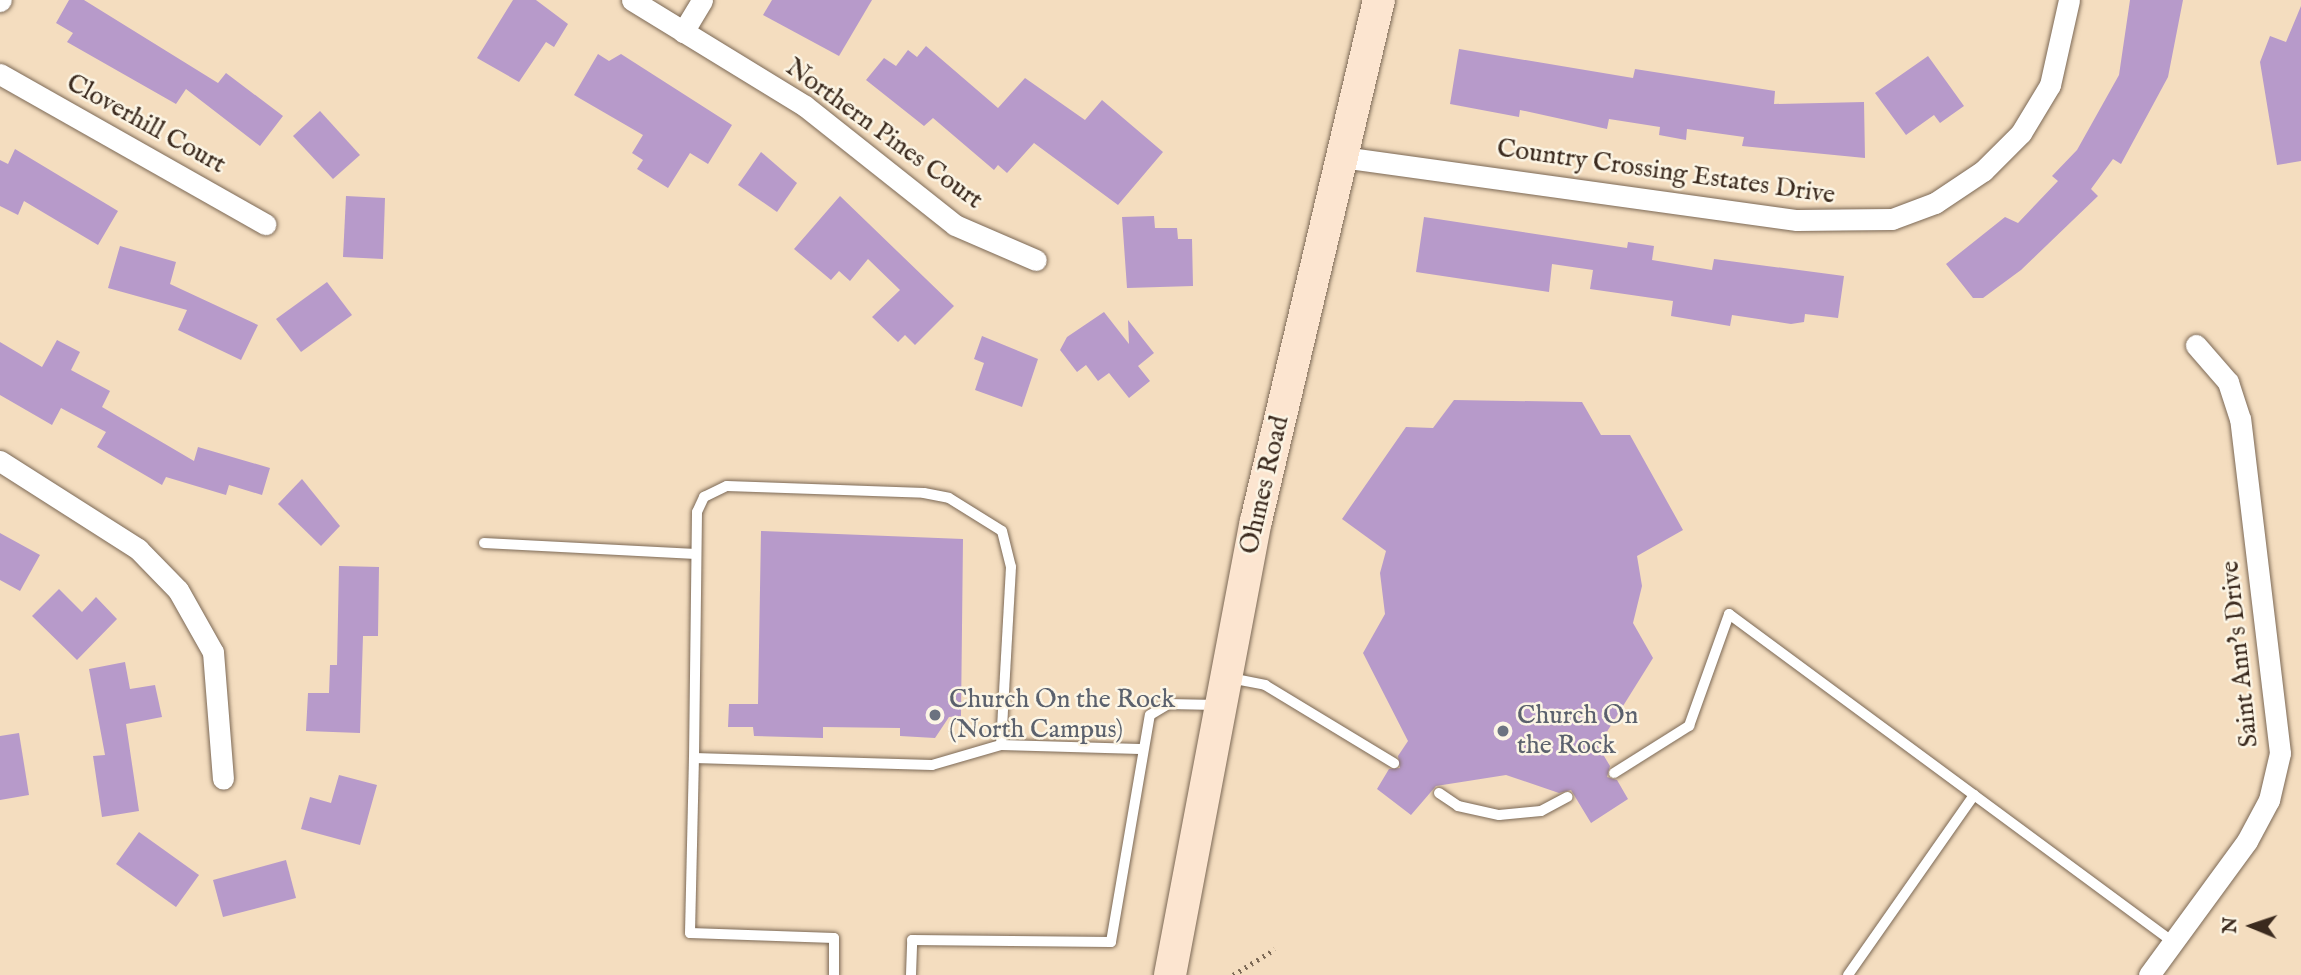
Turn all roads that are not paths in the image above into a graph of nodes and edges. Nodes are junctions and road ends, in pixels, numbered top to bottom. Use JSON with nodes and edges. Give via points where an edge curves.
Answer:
{"nodes":[{"id":1,"x":632,"y":0,"type":"edge"},
{"id":2,"x":702,"y":0,"type":"edge"},
{"id":3,"x":1379,"y":0,"type":"edge"},
{"id":4,"x":2070,"y":0,"type":"edge"},
{"id":5,"x":683,"y":32,"type":"junction"},
{"id":6,"x":0,"y":74,"type":"edge"},
{"id":7,"x":1342,"y":157,"type":"junction"},
{"id":8,"x":265,"y":224,"type":"dead end"},
{"id":9,"x":1036,"y":260,"type":"dead end"},
{"id":10,"x":2196,"y":345,"type":"dead end"},
{"id":11,"x":0,"y":461,"type":"edge"},
{"id":12,"x":484,"y":543,"type":"dead end"},
{"id":13,"x":696,"y":554,"type":"junction"},
{"id":14,"x":1220,"y":691,"type":"junction"},
{"id":15,"x":1001,"y":745,"type":"junction"},
{"id":16,"x":1140,"y":749,"type":"junction"},
{"id":17,"x":694,"y":758,"type":"junction"},
{"id":18,"x":1394,"y":763,"type":"dead end"},
{"id":19,"x":1614,"y":773,"type":"dead end"},
{"id":20,"x":222,"y":779,"type":"dead end"},
{"id":21,"x":1438,"y":793,"type":"dead end"},
{"id":22,"x":1974,"y":795,"type":"junction"},
{"id":23,"x":1567,"y":797,"type":"dead end"},
{"id":24,"x":2173,"y":942,"type":"junction"},
{"id":25,"x":834,"y":975,"type":"edge"},
{"id":26,"x":911,"y":975,"type":"edge"},
{"id":27,"x":1170,"y":975,"type":"edge"},
{"id":28,"x":1848,"y":975,"type":"edge"},
{"id":29,"x":2149,"y":975,"type":"edge"}],
"edges":[{"from":1,"to":5,"type":"street","name":"Northern Pines Court"},
{"from":2,"to":5,"type":"street"},
{"from":3,"to":7,"type":"main road","name":"Ohmes Road"},
{"from":4,"to":7,"type":"street","name":"Country Crossing Estates Drive","via":[[2050,85],[2021,133],[1983,171],[1935,203],[1892,219],[1797,220]]},
{"from":5,"to":9,"type":"street","name":"Northern Pines Court","via":[[806,106],[955,225]]},
{"from":6,"to":8,"type":"street","name":"Cloverhill Court"},
{"from":7,"to":14,"type":"main road","name":"Ohmes Road"},
{"from":10,"to":24,"type":"street","name":"Saint Ann's Drive","via":[[2228,382],[2240,419],[2280,753],[2269,800],[2247,841]]},
{"from":11,"to":20,"type":"street","via":[[138,550],[178,590],[213,652]]},
{"from":12,"to":13,"type":"lane"},
{"from":13,"to":15,"type":"lane","via":[[697,512],[705,497],[727,486],[924,493],[980,515],[1002,531],[1011,567]]},
{"from":13,"to":17,"type":"lane"},
{"from":14,"to":16,"type":"lane","via":[[1168,704],[1150,715]]},
{"from":14,"to":18,"type":"lane","via":[[1265,685]]},
{"from":14,"to":27,"type":"main road","name":"Ohmes Road"},
{"from":15,"to":16,"type":"lane"},
{"from":15,"to":17,"type":"lane","via":[[932,765]]},
{"from":16,"to":26,"type":"lane","via":[[1111,942],[912,940]]},
{"from":17,"to":25,"type":"lane","via":[[690,933],[834,938]]},
{"from":19,"to":22,"type":"lane","via":[[1689,726],[1730,614]]},
{"from":21,"to":23,"type":"lane","via":[[1458,806],[1499,815],[1541,811]]},
{"from":22,"to":24,"type":"lane"},
{"from":22,"to":28,"type":"lane"},
{"from":24,"to":29,"type":"street","name":"Saint Ann's Drive"}]}
